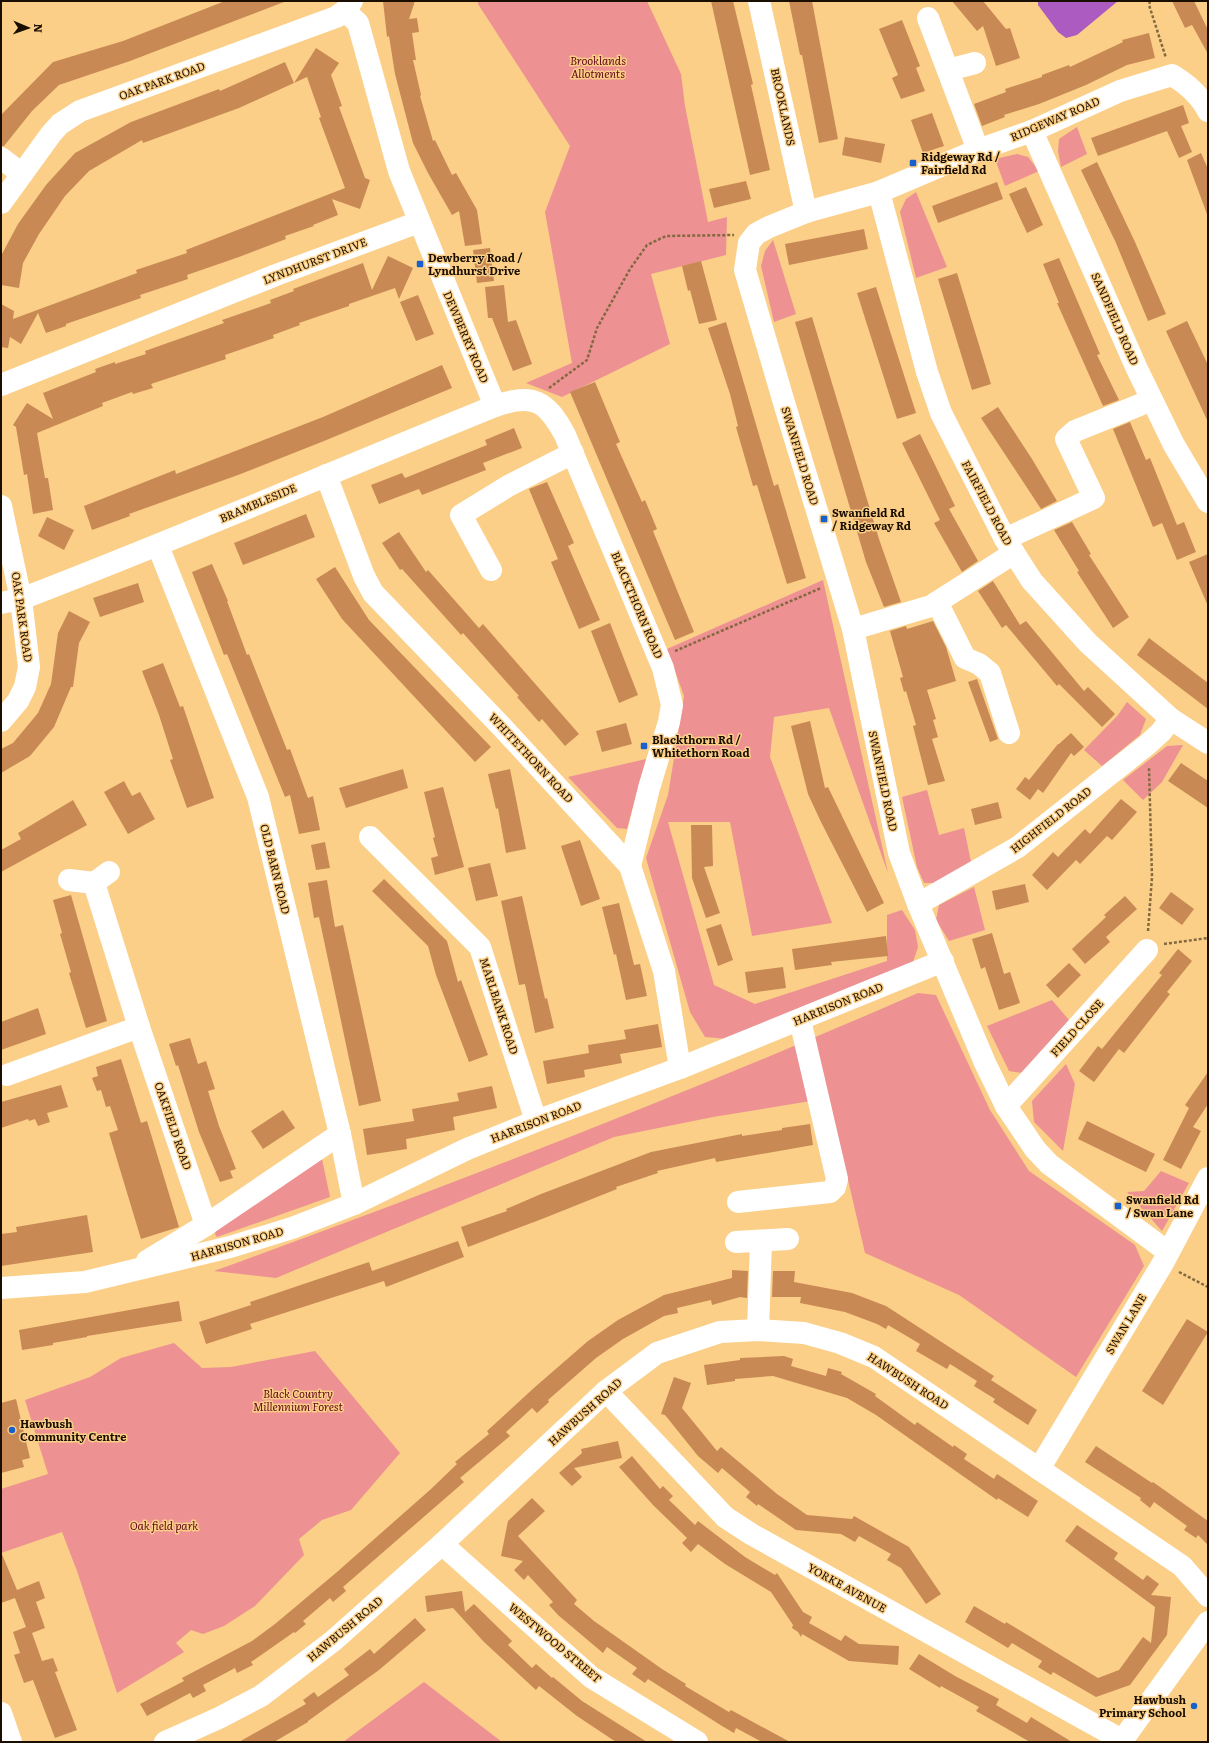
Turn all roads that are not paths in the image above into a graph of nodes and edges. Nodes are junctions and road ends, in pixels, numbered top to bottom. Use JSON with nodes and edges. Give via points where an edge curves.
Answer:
{"nodes":[{"id":1,"x":759,"y":1,"type":"edge"},
{"id":2,"x":349,"y":6,"type":"edge"},
{"id":3,"x":928,"y":18,"type":"dead end"},
{"id":4,"x":975,"y":63,"type":"dead end"},
{"id":5,"x":948,"y":70,"type":"junction"},
{"id":6,"x":1208,"y":111,"type":"edge"},
{"id":7,"x":1032,"y":131,"type":"junction"},
{"id":8,"x":978,"y":150,"type":"junction"},
{"id":9,"x":1,"y":158,"type":"edge"},
{"id":10,"x":22,"y":174,"type":"junction"},
{"id":11,"x":879,"y":192,"type":"junction"},
{"id":12,"x":1,"y":203,"type":"edge"},
{"id":13,"x":806,"y":212,"type":"junction"},
{"id":14,"x":419,"y":222,"type":"junction"},
{"id":15,"x":756,"y":234,"type":"joint"},
{"id":16,"x":1,"y":385,"type":"edge"},
{"id":17,"x":1152,"y":400,"type":"junction"},
{"id":18,"x":495,"y":406,"type":"junction"},
{"id":19,"x":573,"y":453,"type":"junction"},
{"id":20,"x":326,"y":475,"type":"junction"},
{"id":21,"x":1208,"y":502,"type":"edge"},
{"id":22,"x":1,"y":506,"type":"edge"},
{"id":23,"x":158,"y":546,"type":"junction"},
{"id":24,"x":1009,"y":546,"type":"junction"},
{"id":25,"x":491,"y":570,"type":"dead end"},
{"id":26,"x":11,"y":601,"type":"edge"},
{"id":27,"x":937,"y":602,"type":"junction"},
{"id":28,"x":853,"y":629,"type":"junction"},
{"id":29,"x":1171,"y":719,"type":"junction"},
{"id":30,"x":1,"y":721,"type":"edge"},
{"id":31,"x":1009,"y":733,"type":"dead end"},
{"id":32,"x":1208,"y":743,"type":"edge"},
{"id":33,"x":370,"y":837,"type":"dead end"},
{"id":34,"x":630,"y":866,"type":"junction"},
{"id":35,"x":69,"y":880,"type":"dead end"},
{"id":36,"x":918,"y":904,"type":"junction"},
{"id":37,"x":1147,"y":950,"type":"road end"},
{"id":38,"x":944,"y":962,"type":"junction"},
{"id":39,"x":800,"y":1020,"type":"junction"},
{"id":40,"x":139,"y":1027,"type":"junction"},
{"id":41,"x":680,"y":1068,"type":"junction"},
{"id":42,"x":7,"y":1075,"type":"dead end"},
{"id":43,"x":1006,"y":1106,"type":"junction"},
{"id":44,"x":536,"y":1121,"type":"junction"},
{"id":45,"x":340,"y":1134,"type":"junction"},
{"id":46,"x":1208,"y":1178,"type":"edge"},
{"id":47,"x":738,"y":1202,"type":"dead end"},
{"id":48,"x":354,"y":1204,"type":"junction"},
{"id":49,"x":206,"y":1225,"type":"junction"},
{"id":50,"x":788,"y":1239,"type":"dead end"},
{"id":51,"x":736,"y":1242,"type":"dead end"},
{"id":52,"x":761,"y":1242,"type":"junction"},
{"id":53,"x":1165,"y":1257,"type":"junction"},
{"id":54,"x":127,"y":1273,"type":"junction"},
{"id":55,"x":1,"y":1288,"type":"edge"},
{"id":56,"x":758,"y":1330,"type":"junction"},
{"id":57,"x":606,"y":1391,"type":"junction"},
{"id":58,"x":1039,"y":1469,"type":"junction"},
{"id":59,"x":442,"y":1544,"type":"junction"},
{"id":60,"x":1208,"y":1596,"type":"edge"},
{"id":61,"x":1208,"y":1622,"type":"edge"},
{"id":62,"x":1,"y":1713,"type":"edge"},
{"id":63,"x":1121,"y":1741,"type":"edge"},
{"id":64,"x":11,"y":1742,"type":"edge"},
{"id":65,"x":165,"y":1742,"type":"edge"},
{"id":66,"x":697,"y":1742,"type":"edge"}],
"edges":[{"from":1,"to":13,"type":"street","name":"BROOKLANDS"},
{"from":2,"to":10,"type":"street","name":"OAK PARK ROAD","via":[[336,17],[80,111],[60,124]]},
{"from":2,"to":14,"type":"street","via":[[358,23],[399,172]]},
{"from":3,"to":5,"type":"street"},
{"from":4,"to":5,"type":"street"},
{"from":5,"to":8,"type":"street"},
{"from":6,"to":7,"type":"street","name":"RIDGEWAY ROAD","via":[[1204,102],[1185,82],[1172,75],[1120,91]]},
{"from":7,"to":8,"type":"street","name":"RIDGEWAY ROAD"},
{"from":7,"to":17,"type":"street","name":"SANDFIELD ROAD"},
{"from":8,"to":11,"type":"street","name":"RIDGEWAY ROAD"},
{"from":9,"to":10,"type":"street"},
{"from":10,"to":12,"type":"street","name":"OAK PARK ROAD"},
{"from":11,"to":13,"type":"street","name":"RIDGEWAY ROAD"},
{"from":11,"to":24,"type":"street","name":"FAIRFIELD ROAD","via":[[927,372],[941,413]]},
{"from":13,"to":15,"type":"street","name":"RIDGEWAY ROAD"},
{"from":14,"to":16,"type":"street","name":"LYNDHURST DRIVE","via":[[276,275]]},
{"from":14,"to":18,"type":"street","name":"DEWBERRY ROAD"},
{"from":15,"to":28,"type":"street","name":"SWANFIELD ROAD","via":[[749,243],[745,270]]},
{"from":17,"to":21,"type":"street","name":"SANDFIELD ROAD","via":[[1174,445]]},
{"from":17,"to":24,"type":"street","via":[[1075,431],[1066,439],[1094,498]]},
{"from":18,"to":19,"type":"street","name":"BLACKTHORN ROAD","via":[[515,399],[533,400],[557,419]]},
{"from":18,"to":20,"type":"street","name":"BRAMBLESIDE"},
{"from":19,"to":25,"type":"street","via":[[508,486],[461,516]]},
{"from":19,"to":34,"type":"street","name":"BLACKTHORN ROAD","via":[[659,657],[672,705]]},
{"from":20,"to":23,"type":"street","name":"BRAMBLESIDE"},
{"from":20,"to":34,"type":"street","name":"WHITETHORN ROAD","via":[[364,576],[373,593],[501,726]]},
{"from":22,"to":26,"type":"street","name":"OAK PARK ROAD"},
{"from":23,"to":26,"type":"street","name":"BRAMBLESIDE"},
{"from":23,"to":45,"type":"street","name":"OLD BARN ROAD","via":[[258,797]]},
{"from":24,"to":27,"type":"street"},
{"from":24,"to":29,"type":"street","name":"FAIRFIELD ROAD","via":[[1032,581],[1088,643]]},
{"from":26,"to":30,"type":"street","name":"OAK PARK ROAD","via":[[29,666],[25,687],[18,701]]},
{"from":27,"to":28,"type":"street"},
{"from":27,"to":31,"type":"street","via":[[965,658],[979,664],[990,673]]},
{"from":28,"to":36,"type":"street","name":"SWANFIELD ROAD","via":[[899,853]]},
{"from":29,"to":32,"type":"street","name":"FAIRFIELD ROAD"},
{"from":29,"to":36,"type":"street","name":"HIGHFIELD ROAD","via":[[1148,744],[1018,847]]},
{"from":33,"to":44,"type":"street","name":"MARLBANK ROAD","via":[[480,947]]},
{"from":34,"to":41,"type":"street","name":"WHITETHORN ROAD","via":[[664,971]]},
{"from":35,"to":40,"type":"street","name":"OAKFIELD ROAD","via":[[101,877]]},
{"from":36,"to":38,"type":"street","name":"SWANFIELD ROAD"},
{"from":37,"to":43,"type":"street","name":"FIELD CLOSE"},
{"from":38,"to":39,"type":"street","name":"HARRISON ROAD"},
{"from":38,"to":43,"type":"street","name":"SWANFIELD ROAD","via":[[985,1063]]},
{"from":39,"to":41,"type":"street","name":"HARRISON ROAD"},
{"from":39,"to":47,"type":"street","via":[[837,1180],[835,1188],[830,1192]]},
{"from":40,"to":42,"type":"street"},
{"from":40,"to":49,"type":"street","name":"OAKFIELD ROAD"},
{"from":41,"to":44,"type":"street","name":"HARRISON ROAD"},
{"from":43,"to":53,"type":"street","name":"SWANFIELD ROAD","via":[[1035,1149],[1049,1164]]},
{"from":44,"to":48,"type":"street","name":"HARRISON ROAD","via":[[467,1149]]},
{"from":45,"to":48,"type":"street","name":"OLD BARN ROAD"},
{"from":45,"to":49,"type":"street","name":"HARRISON ROAD"},
{"from":46,"to":53,"type":"street","name":"SWAN LANE"},
{"from":48,"to":54,"type":"street","name":"HARRISON ROAD","via":[[292,1228],[230,1247]]},
{"from":49,"to":54,"type":"street","name":"HARRISON ROAD"},
{"from":50,"to":52,"type":"street"},
{"from":51,"to":52,"type":"street"},
{"from":52,"to":56,"type":"street"},
{"from":53,"to":58,"type":"street","name":"SWAN LANE"},
{"from":54,"to":55,"type":"street","name":"HARRISON ROAD","via":[[85,1282]]},
{"from":56,"to":57,"type":"street","name":"HAWBUSH ROAD","via":[[720,1332],[657,1353]]},
{"from":56,"to":58,"type":"street","name":"HAWBUSH ROAD","via":[[804,1333],[840,1342],[874,1357]]},
{"from":57,"to":59,"type":"street","name":"HAWBUSH ROAD"},
{"from":57,"to":63,"type":"street","name":"YORKE AVENUE","via":[[726,1517],[751,1534]]},
{"from":58,"to":60,"type":"street","name":"HAWBUSH ROAD","via":[[1182,1566]]},
{"from":59,"to":65,"type":"street","name":"HAWBUSH ROAD","via":[[333,1641],[261,1696]]},
{"from":59,"to":66,"type":"street","name":"WESTWOOD STREET","via":[[591,1677]]},
{"from":61,"to":63,"type":"street"},
{"from":62,"to":64,"type":"street"}]}
